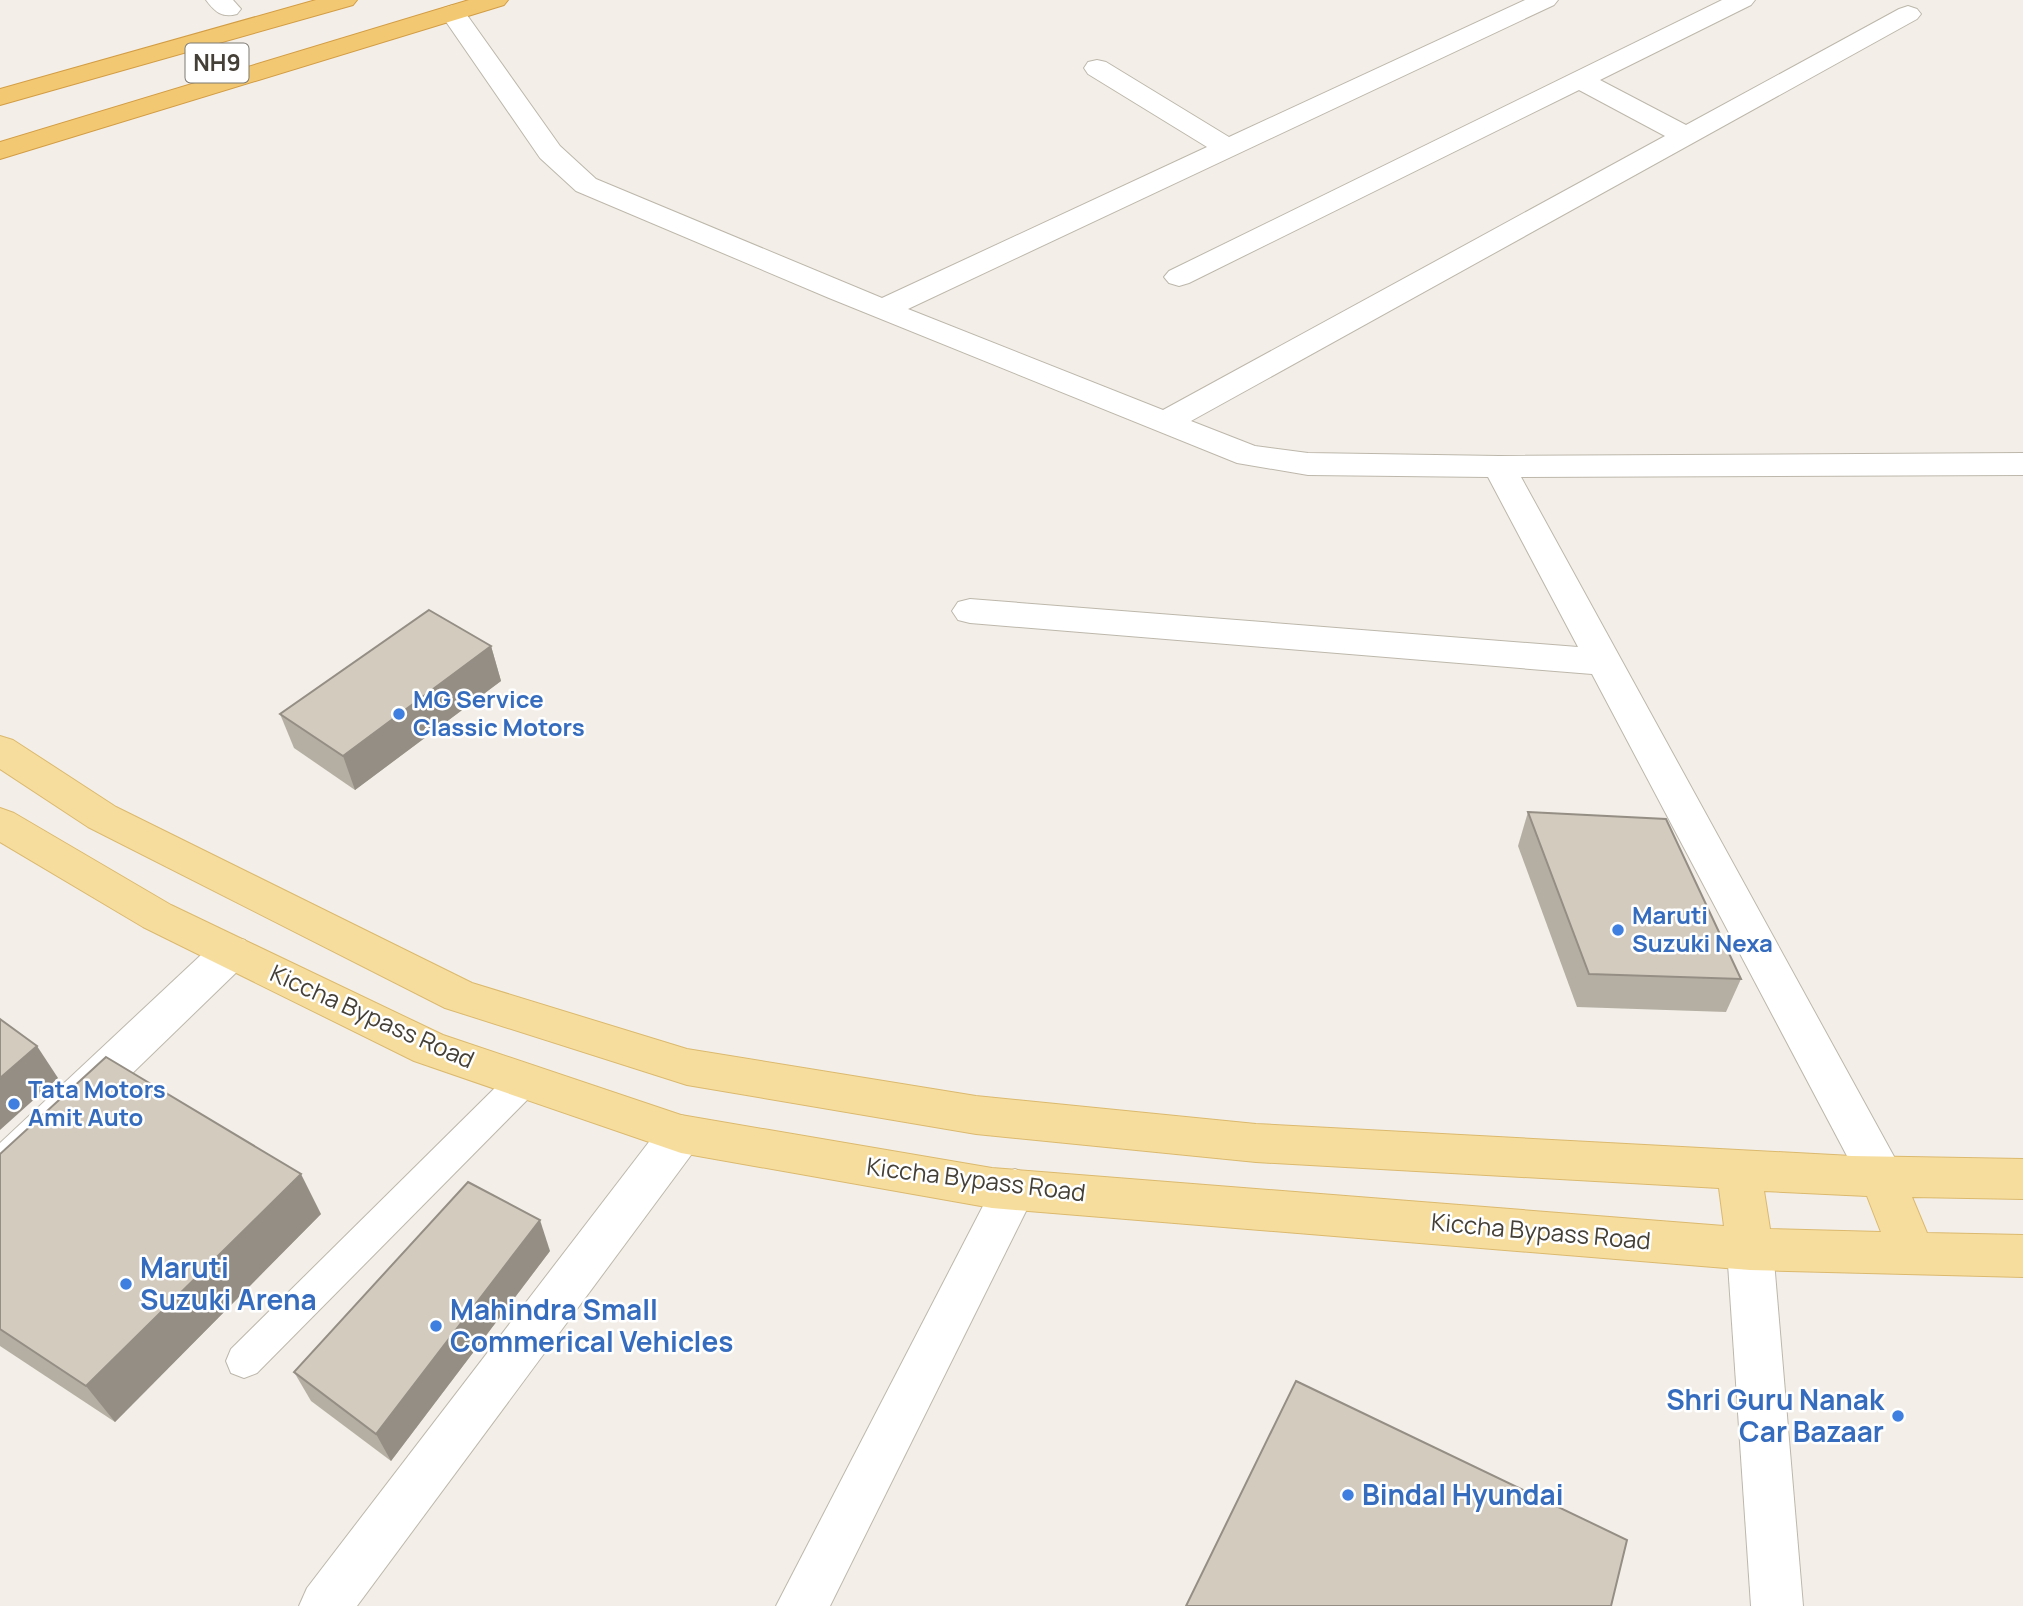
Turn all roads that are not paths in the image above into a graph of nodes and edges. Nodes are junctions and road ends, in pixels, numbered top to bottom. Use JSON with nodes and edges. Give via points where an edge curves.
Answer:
{"nodes":[{"id":1,"x":260,"y":0,"type":"edge"},
{"id":2,"x":344,"y":0,"type":"edge"},
{"id":3,"x":495,"y":0,"type":"edge"},
{"id":4,"x":1742,"y":0,"type":"edge"},
{"id":5,"x":1533,"y":2,"type":"edge"},
{"id":6,"x":223,"y":4,"type":"edge"},
{"id":7,"x":443,"y":6,"type":"edge"},
{"id":8,"x":1908,"y":14,"type":"dead end"},
{"id":9,"x":299,"y":26,"type":"edge"},
{"id":10,"x":1097,"y":68,"type":"dead end"},
{"id":11,"x":0,"y":73,"type":"edge"},
{"id":12,"x":1579,"y":80,"type":"junction"},
{"id":13,"x":0,"y":97,"type":"edge"},
{"id":14,"x":0,"y":125,"type":"edge"},
{"id":15,"x":1686,"y":136,"type":"junction"},
{"id":16,"x":1228,"y":148,"type":"junction"},
{"id":17,"x":0,"y":151,"type":"edge"},
{"id":18,"x":1179,"y":277,"type":"dead end"},
{"id":19,"x":883,"y":309,"type":"junction"},
{"id":20,"x":1165,"y":422,"type":"junction"},
{"id":21,"x":2023,"y":464,"type":"edge"},
{"id":22,"x":1499,"y":467,"type":"junction"},
{"id":23,"x":970,"y":611,"type":"dead end"},
{"id":24,"x":1604,"y":662,"type":"junction"},
{"id":25,"x":0,"y":750,"type":"edge"},
{"id":26,"x":0,"y":823,"type":"edge"},
{"id":27,"x":230,"y":952,"type":"junction"},
{"id":28,"x":524,"y":1081,"type":"junction"},
{"id":29,"x":681,"y":1134,"type":"junction"},
{"id":30,"x":1739,"y":1169,"type":"junction"},
{"id":31,"x":0,"y":1171,"type":"edge"},
{"id":32,"x":1881,"y":1176,"type":"junction"},
{"id":33,"x":2023,"y":1179,"type":"edge"},
{"id":34,"x":1015,"y":1189,"type":"junction"},
{"id":35,"x":1750,"y":1249,"type":"junction"},
{"id":36,"x":1913,"y":1254,"type":"junction"},
{"id":37,"x":2023,"y":1256,"type":"edge"},
{"id":38,"x":244,"y":1361,"type":"dead end"},
{"id":39,"x":325,"y":1606,"type":"edge"},
{"id":40,"x":802,"y":1606,"type":"edge"},
{"id":41,"x":1777,"y":1606,"type":"edge"}],
"edges":[{"from":1,"to":6,"type":"highway"},
{"from":2,"to":9,"type":"highway","number":"NH9"},
{"from":3,"to":7,"type":"highway"},
{"from":4,"to":12,"type":"street"},
{"from":5,"to":16,"type":"street"},
{"from":6,"to":11,"type":"highway"},
{"from":7,"to":9,"type":"highway"},
{"from":7,"to":19,"type":"street","via":[[550,152],[586,185]]},
{"from":8,"to":15,"type":"street"},
{"from":9,"to":13,"type":"highway","number":"NH9"},
{"from":9,"to":14,"type":"highway","number":"NH9"},
{"from":9,"to":17,"type":"highway"},
{"from":10,"to":16,"type":"street"},
{"from":12,"to":15,"type":"street"},
{"from":12,"to":18,"type":"street"},
{"from":15,"to":20,"type":"street"},
{"from":16,"to":19,"type":"street"},
{"from":19,"to":20,"type":"street"},
{"from":20,"to":22,"type":"street","via":[[1249,456],[1308,464]]},
{"from":21,"to":22,"type":"street"},
{"from":22,"to":24,"type":"street"},
{"from":23,"to":24,"type":"street"},
{"from":24,"to":32,"type":"street"},
{"from":25,"to":30,"type":"main road","via":[[102,817],[460,996],[687,1067],[976,1115],[1176,1135]]},
{"from":26,"to":27,"type":"main road","name":"Kiccha Bypass Road","via":[[157,916]]},
{"from":27,"to":28,"type":"main road","name":"Kiccha Bypass Road","via":[[429,1048]]},
{"from":27,"to":31,"type":"street"},
{"from":28,"to":29,"type":"main road","name":"Kiccha Bypass Road"},
{"from":28,"to":38,"type":"lane"},
{"from":29,"to":34,"type":"main road","name":"Kiccha Bypass Road"},
{"from":29,"to":39,"type":"street"},
{"from":30,"to":32,"type":"main road"},
{"from":30,"to":35,"type":"main road"},
{"from":32,"to":33,"type":"main road"},
{"from":32,"to":36,"type":"main road"},
{"from":34,"to":35,"type":"main road","name":"Kiccha Bypass Road"},
{"from":34,"to":40,"type":"street"},
{"from":35,"to":36,"type":"main road","name":"Kiccha Bypass Road"},
{"from":35,"to":41,"type":"street"},
{"from":36,"to":37,"type":"main road","name":"Kiccha Bypass Road"}]}
